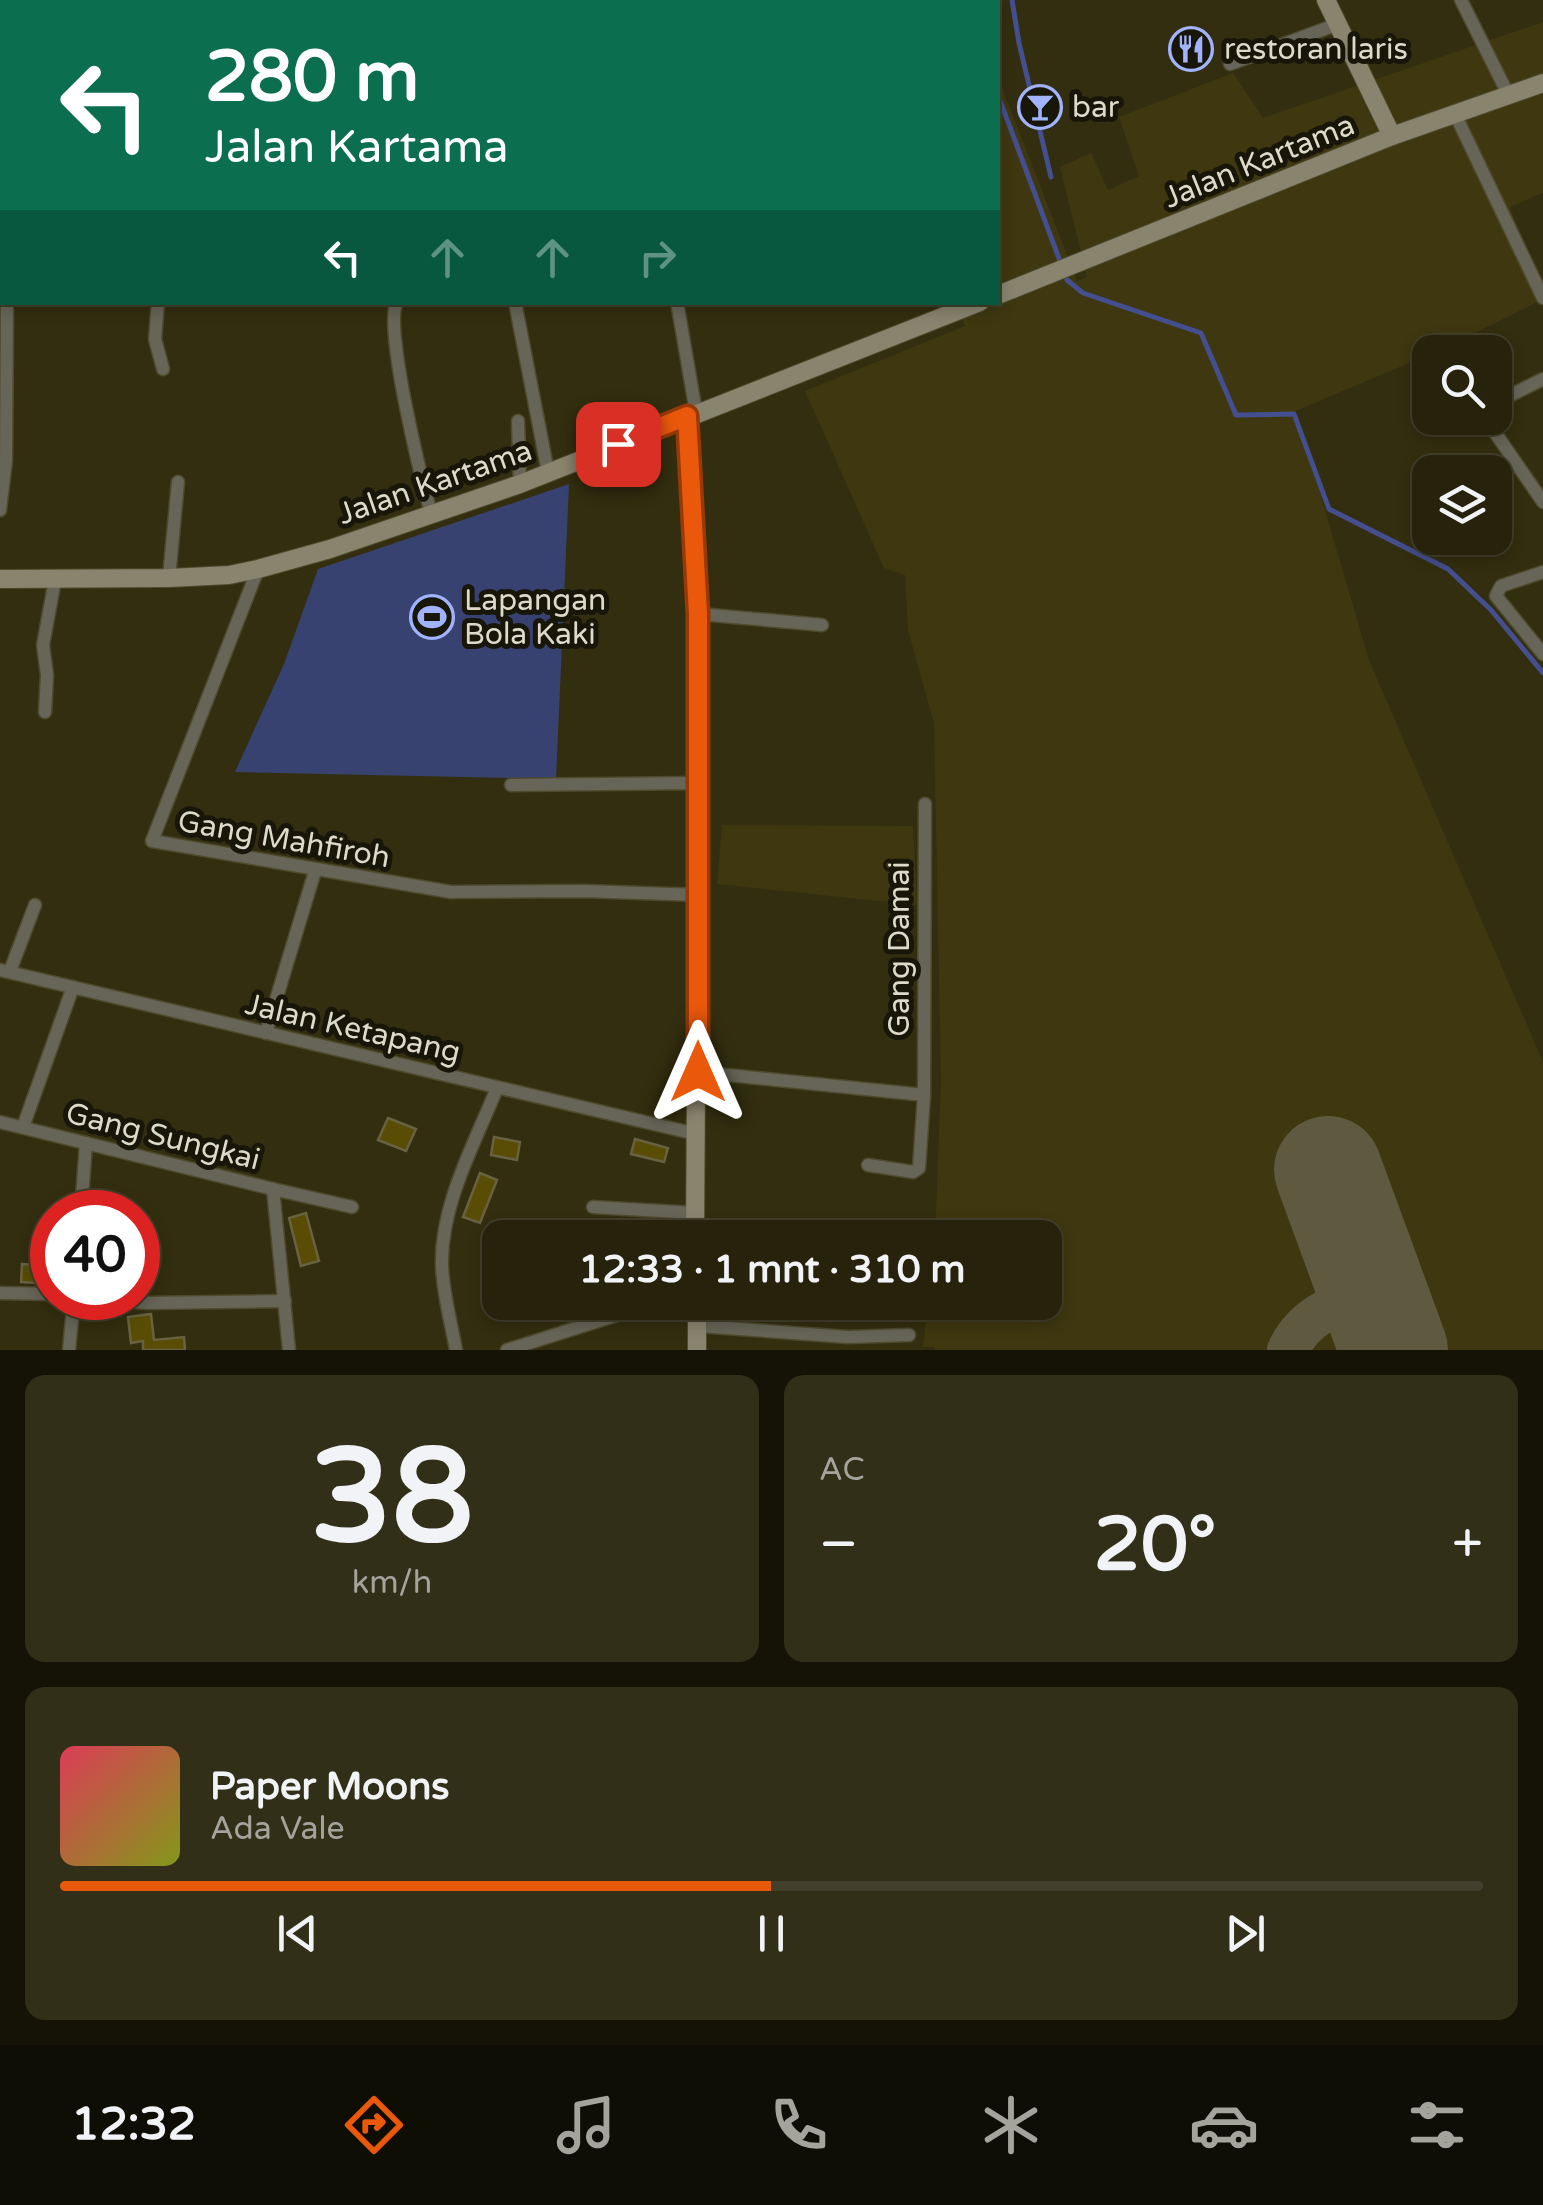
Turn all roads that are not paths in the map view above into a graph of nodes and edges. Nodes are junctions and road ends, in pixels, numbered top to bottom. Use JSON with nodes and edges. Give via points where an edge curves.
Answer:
{"nodes":[{"id":1,"x":1326,"y":0,"type":"edge"},
{"id":2,"x":1461,"y":0,"type":"edge"},
{"id":3,"x":1338,"y":24,"type":"junction"},
{"id":4,"x":1230,"y":64,"type":"dead end"},
{"id":5,"x":1543,"y":84,"type":"edge"},
{"id":6,"x":1509,"y":96,"type":"junction"},
{"id":7,"x":1455,"y":114,"type":"junction"},
{"id":8,"x":1392,"y":136,"type":"junction"},
{"id":9,"x":1000,"y":294,"type":"edge"},
{"id":10,"x":1543,"y":298,"type":"edge"},
{"id":11,"x":6,"y":305,"type":"edge"},
{"id":12,"x":158,"y":305,"type":"edge"},
{"id":13,"x":396,"y":305,"type":"edge"},
{"id":14,"x":517,"y":305,"type":"edge"},
{"id":15,"x":677,"y":305,"type":"edge"},
{"id":16,"x":972,"y":305,"type":"edge"},
{"id":17,"x":163,"y":369,"type":"dead end"},
{"id":18,"x":1543,"y":379,"type":"edge"},
{"id":19,"x":1512,"y":394,"type":"edge"},
{"id":20,"x":692,"y":414,"type":"junction"},
{"id":21,"x":518,"y":422,"type":"dead end"},
{"id":22,"x":1497,"y":435,"type":"edge"},
{"id":23,"x":548,"y":472,"type":"junction"},
{"id":24,"x":178,"y":482,"type":"dead end"},
{"id":25,"x":520,"y":484,"type":"junction"},
{"id":26,"x":1543,"y":502,"type":"edge"},
{"id":27,"x":0,"y":510,"type":"edge"},
{"id":28,"x":431,"y":513,"type":"junction"},
{"id":29,"x":258,"y":569,"type":"junction"},
{"id":30,"x":1543,"y":572,"type":"edge"},
{"id":31,"x":169,"y":578,"type":"junction"},
{"id":32,"x":0,"y":579,"type":"edge"},
{"id":33,"x":55,"y":580,"type":"junction"},
{"id":34,"x":698,"y":614,"type":"junction"},
{"id":35,"x":822,"y":625,"type":"dead end"},
{"id":36,"x":1543,"y":654,"type":"edge"},
{"id":37,"x":45,"y":712,"type":"dead end"},
{"id":38,"x":698,"y":783,"type":"junction"},
{"id":39,"x":511,"y":786,"type":"dead end"},
{"id":40,"x":925,"y":804,"type":"dead end"},
{"id":41,"x":315,"y":871,"type":"junction"},
{"id":42,"x":698,"y":895,"type":"junction"},
{"id":43,"x":35,"y":905,"type":"dead end"},
{"id":44,"x":5,"y":970,"type":"edge"},
{"id":45,"x":73,"y":986,"type":"junction"},
{"id":46,"x":266,"y":1033,"type":"junction"},
{"id":47,"x":698,"y":1072,"type":"junction"},
{"id":48,"x":497,"y":1088,"type":"junction"},
{"id":49,"x":924,"y":1095,"type":"junction"},
{"id":50,"x":0,"y":1122,"type":"edge"},
{"id":51,"x":23,"y":1127,"type":"junction"},
{"id":52,"x":696,"y":1134,"type":"junction"},
{"id":53,"x":86,"y":1143,"type":"junction"},
{"id":54,"x":868,"y":1165,"type":"dead end"},
{"id":55,"x":273,"y":1189,"type":"junction"},
{"id":56,"x":83,"y":1190,"type":"edge"},
{"id":57,"x":593,"y":1207,"type":"dead end"},
{"id":58,"x":352,"y":1208,"type":"dead end"},
{"id":59,"x":695,"y":1213,"type":"junction"},
{"id":60,"x":695,"y":1220,"type":"edge"},
{"id":61,"x":0,"y":1292,"type":"edge"},
{"id":62,"x":30,"y":1293,"type":"edge"},
{"id":63,"x":284,"y":1302,"type":"junction"},
{"id":64,"x":160,"y":1303,"type":"edge"},
{"id":65,"x":72,"y":1320,"type":"edge"},
{"id":66,"x":601,"y":1320,"type":"edge"},
{"id":67,"x":698,"y":1320,"type":"edge"},
{"id":68,"x":698,"y":1326,"type":"junction"},
{"id":69,"x":909,"y":1335,"type":"dead end"},
{"id":70,"x":848,"y":1344,"type":"edge"},
{"id":71,"x":70,"y":1350,"type":"edge"},
{"id":72,"x":289,"y":1350,"type":"edge"},
{"id":73,"x":456,"y":1350,"type":"edge"},
{"id":74,"x":506,"y":1350,"type":"edge"},
{"id":75,"x":697,"y":1350,"type":"edge"}],
"edges":[{"from":1,"to":3,"type":"main road"},
{"from":2,"to":6,"type":"street"},
{"from":3,"to":4,"type":"street"},
{"from":3,"to":8,"type":"main road"},
{"from":5,"to":6,"type":"main road","name":"Jalan Kartama"},
{"from":6,"to":7,"type":"main road","name":"Jalan Kartama"},
{"from":7,"to":8,"type":"main road","name":"Jalan Kartama"},
{"from":7,"to":10,"type":"street"},
{"from":8,"to":9,"type":"main road","name":"Jalan Kartama"},
{"from":11,"to":27,"type":"street"},
{"from":12,"to":17,"type":"street"},
{"from":13,"to":28,"type":"street","via":[[400,373]]},
{"from":14,"to":23,"type":"street"},
{"from":15,"to":20,"type":"street"},
{"from":16,"to":20,"type":"main road","name":"Jalan Kartama"},
{"from":18,"to":19,"type":"street"},
{"from":20,"to":23,"type":"main road","name":"Jalan Kartama"},
{"from":20,"to":34,"type":"main road"},
{"from":21,"to":25,"type":"street"},
{"from":22,"to":26,"type":"street"},
{"from":23,"to":25,"type":"main road","name":"Jalan Kartama"},
{"from":24,"to":31,"type":"street"},
{"from":25,"to":28,"type":"main road","name":"Jalan Kartama"},
{"from":28,"to":29,"type":"main road","name":"Jalan Kartama"},
{"from":29,"to":31,"type":"main road","name":"Jalan Kartama"},
{"from":29,"to":41,"type":"street","name":"Gang Mahfiroh","via":[[152,842]]},
{"from":30,"to":36,"type":"street","via":[[1502,586],[1496,596]]},
{"from":31,"to":33,"type":"main road","name":"Jalan Kartama"},
{"from":32,"to":33,"type":"main road","name":"Jalan Kartama"},
{"from":33,"to":37,"type":"street","via":[[42,645]]},
{"from":34,"to":35,"type":"street"},
{"from":34,"to":38,"type":"main road"},
{"from":38,"to":39,"type":"street"},
{"from":38,"to":42,"type":"main road"},
{"from":40,"to":49,"type":"street","name":"Gang Damai"},
{"from":41,"to":42,"type":"street","name":"Gang Mahfiroh","via":[[451,892]]},
{"from":41,"to":46,"type":"street"},
{"from":42,"to":47,"type":"main road"},
{"from":43,"to":44,"type":"street"},
{"from":44,"to":45,"type":"street","name":"Jalan Ketapang"},
{"from":45,"to":46,"type":"street","name":"Jalan Ketapang"},
{"from":45,"to":51,"type":"street"},
{"from":46,"to":48,"type":"street","name":"Jalan Ketapang"},
{"from":47,"to":49,"type":"street"},
{"from":47,"to":52,"type":"main road"},
{"from":48,"to":52,"type":"street","name":"Jalan Ketapang"},
{"from":48,"to":73,"type":"street","via":[[444,1239],[443,1282]]},
{"from":49,"to":54,"type":"street","name":"Gang Damai","via":[[920,1168]]},
{"from":50,"to":51,"type":"street","name":"Gang Sungkai"},
{"from":51,"to":53,"type":"street","name":"Gang Sungkai"},
{"from":52,"to":59,"type":"main road"},
{"from":53,"to":55,"type":"street","name":"Gang Sungkai"},
{"from":53,"to":56,"type":"street"},
{"from":55,"to":58,"type":"street"},
{"from":55,"to":63,"type":"street","name":"Gang Sungkai"},
{"from":57,"to":59,"type":"street"},
{"from":59,"to":60,"type":"main road"},
{"from":61,"to":62,"type":"street"},
{"from":63,"to":64,"type":"street"},
{"from":63,"to":72,"type":"street","name":"Gang Sungkai"},
{"from":65,"to":71,"type":"street"},
{"from":66,"to":74,"type":"street"},
{"from":67,"to":68,"type":"main road"},
{"from":68,"to":70,"type":"street"},
{"from":68,"to":75,"type":"main road"},
{"from":69,"to":70,"type":"street"}]}
